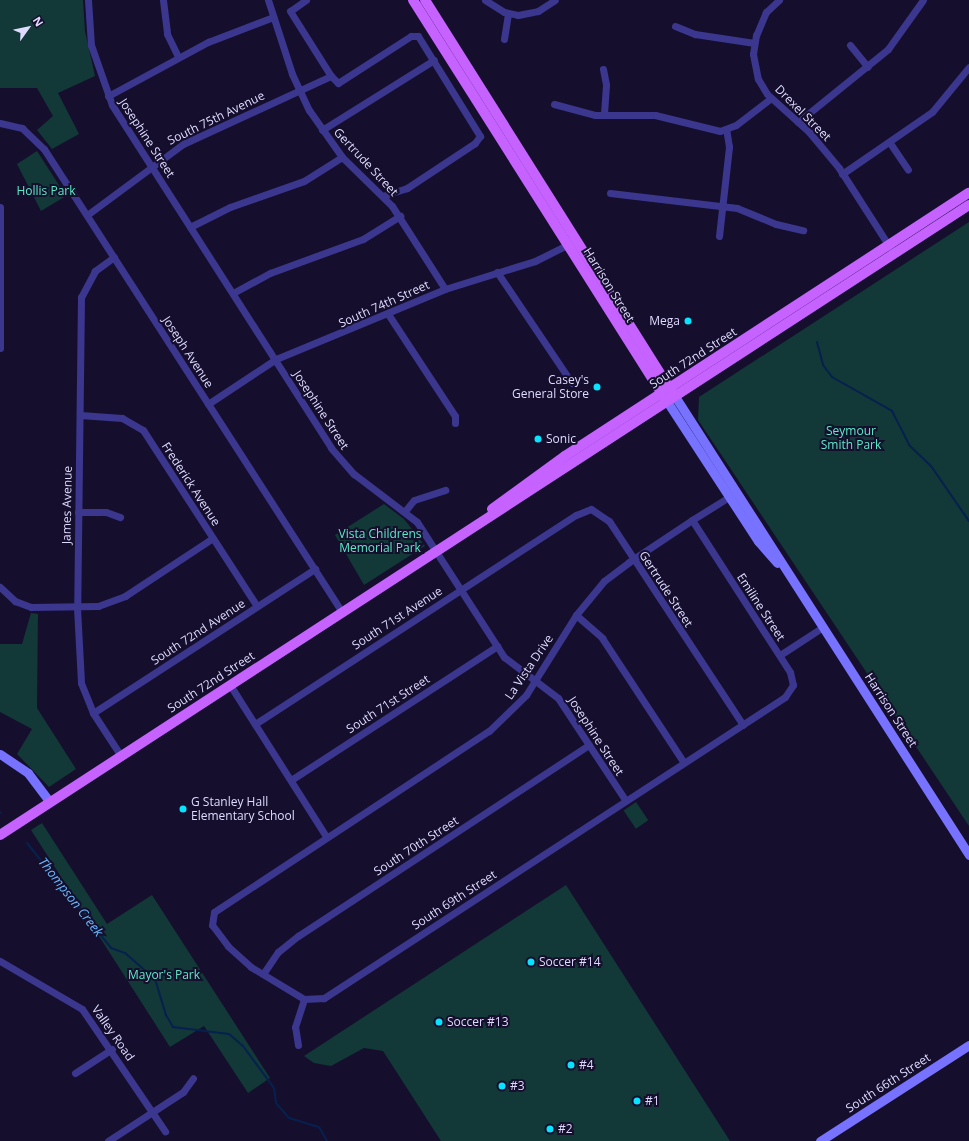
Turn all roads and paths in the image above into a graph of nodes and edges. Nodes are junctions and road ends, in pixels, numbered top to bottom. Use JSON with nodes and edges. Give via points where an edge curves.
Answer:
{"nodes":[{"id":1,"x":88,"y":0,"type":"edge"},
{"id":2,"x":163,"y":0,"type":"edge"},
{"id":3,"x":268,"y":0,"type":"edge"},
{"id":4,"x":306,"y":0,"type":"edge"},
{"id":5,"x":413,"y":0,"type":"edge"},
{"id":6,"x":424,"y":0,"type":"edge"},
{"id":7,"x":485,"y":0,"type":"edge"},
{"id":8,"x":555,"y":0,"type":"edge"},
{"id":9,"x":923,"y":0,"type":"edge"},
{"id":10,"x":774,"y":2,"type":"edge"},
{"id":11,"x":508,"y":13,"type":"junction"},
{"id":12,"x":273,"y":17,"type":"junction"},
{"id":13,"x":675,"y":26,"type":"dead end"},
{"id":14,"x":504,"y":39,"type":"dead end"},
{"id":15,"x":754,"y":43,"type":"junction"},
{"id":16,"x":850,"y":45,"type":"dead end"},
{"id":17,"x":178,"y":57,"type":"junction"},
{"id":18,"x":434,"y":60,"type":"junction"},
{"id":19,"x":868,"y":67,"type":"junction"},
{"id":20,"x":969,"y":68,"type":"edge"},
{"id":21,"x":603,"y":70,"type":"dead end"},
{"id":22,"x":331,"y":76,"type":"junction"},
{"id":23,"x":300,"y":90,"type":"junction"},
{"id":24,"x":108,"y":96,"type":"junction"},
{"id":25,"x":771,"y":98,"type":"junction"},
{"id":26,"x":554,"y":104,"type":"dead end"},
{"id":27,"x":604,"y":115,"type":"junction"},
{"id":28,"x":798,"y":122,"type":"junction"},
{"id":29,"x":0,"y":123,"type":"edge"},
{"id":30,"x":726,"y":129,"type":"junction"},
{"id":31,"x":322,"y":130,"type":"junction"},
{"id":32,"x":890,"y":142,"type":"junction"},
{"id":33,"x":342,"y":157,"type":"junction"},
{"id":34,"x":152,"y":165,"type":"junction"},
{"id":35,"x":908,"y":170,"type":"dead end"},
{"id":36,"x":842,"y":174,"type":"junction"},
{"id":37,"x":610,"y":193,"type":"dead end"},
{"id":38,"x":969,"y":193,"type":"edge"},
{"id":39,"x":383,"y":196,"type":"junction"},
{"id":40,"x":969,"y":205,"type":"edge"},
{"id":41,"x":723,"y":206,"type":"junction"},
{"id":42,"x":0,"y":207,"type":"edge"},
{"id":43,"x":87,"y":215,"type":"junction"},
{"id":44,"x":400,"y":216,"type":"junction"},
{"id":45,"x":190,"y":228,"type":"junction"},
{"id":46,"x":803,"y":230,"type":"dead end"},
{"id":47,"x":719,"y":236,"type":"dead end"},
{"id":48,"x":572,"y":242,"type":"junction"},
{"id":49,"x":0,"y":246,"type":"edge"},
{"id":50,"x":892,"y":249,"type":"junction"},
{"id":51,"x":114,"y":257,"type":"junction"},
{"id":52,"x":498,"y":272,"type":"junction"},
{"id":53,"x":445,"y":289,"type":"junction"},
{"id":54,"x":233,"y":293,"type":"junction"},
{"id":55,"x":388,"y":314,"type":"junction"},
{"id":56,"x":0,"y":326,"type":"edge"},
{"id":57,"x":0,"y":348,"type":"edge"},
{"id":58,"x":276,"y":359,"type":"junction"},
{"id":59,"x":572,"y":383,"type":"dead end"},
{"id":60,"x":666,"y":391,"type":"junction"},
{"id":61,"x":672,"y":400,"type":"junction"},
{"id":62,"x":208,"y":404,"type":"junction"},
{"id":63,"x":80,"y":415,"type":"junction"},
{"id":64,"x":455,"y":423,"type":"dead end"},
{"id":65,"x":445,"y":490,"type":"dead end"},
{"id":66,"x":733,"y":494,"type":"junction"},
{"id":67,"x":405,"y":511,"type":"junction"},
{"id":68,"x":78,"y":512,"type":"junction"},
{"id":69,"x":120,"y":517,"type":"dead end"},
{"id":70,"x":692,"y":520,"type":"junction"},
{"id":71,"x":552,"y":531,"type":"joint"},
{"id":72,"x":213,"y":538,"type":"junction"},
{"id":73,"x":436,"y":551,"type":"junction"},
{"id":74,"x":634,"y":559,"type":"junction"},
{"id":75,"x":315,"y":569,"type":"junction"},
{"id":76,"x":0,"y":587,"type":"edge"},
{"id":77,"x":461,"y":590,"type":"junction"},
{"id":78,"x":257,"y":606,"type":"junction"},
{"id":79,"x":77,"y":608,"type":"junction"},
{"id":80,"x":342,"y":612,"type":"junction"},
{"id":81,"x":576,"y":615,"type":"junction"},
{"id":82,"x":823,"y":627,"type":"junction"},
{"id":83,"x":497,"y":646,"type":"junction"},
{"id":84,"x":780,"y":655,"type":"junction"},
{"id":85,"x":536,"y":681,"type":"junction"},
{"id":86,"x":230,"y":685,"type":"junction"},
{"id":87,"x":776,"y":704,"type":"joint"},
{"id":88,"x":93,"y":713,"type":"junction"},
{"id":89,"x":255,"y":724,"type":"junction"},
{"id":90,"x":743,"y":725,"type":"junction"},
{"id":91,"x":589,"y":745,"type":"junction"},
{"id":92,"x":0,"y":754,"type":"edge"},
{"id":93,"x":122,"y":756,"type":"junction"},
{"id":94,"x":684,"y":763,"type":"junction"},
{"id":95,"x":291,"y":780,"type":"junction"},
{"id":96,"x":626,"y":801,"type":"junction"},
{"id":97,"x":50,"y":802,"type":"junction"},
{"id":98,"x":0,"y":835,"type":"edge"},
{"id":99,"x":326,"y":836,"type":"junction"},
{"id":100,"x":969,"y":855,"type":"edge"},
{"id":101,"x":1,"y":963,"type":"edge"},
{"id":102,"x":263,"y":974,"type":"junction"},
{"id":103,"x":304,"y":999,"type":"junction"},
{"id":104,"x":298,"y":1045,"type":"dead end"},
{"id":105,"x":969,"y":1045,"type":"edge"},
{"id":106,"x":112,"y":1049,"type":"junction"},
{"id":107,"x":75,"y":1073,"type":"dead end"},
{"id":108,"x":192,"y":1078,"type":"dead end"},
{"id":109,"x":152,"y":1112,"type":"junction"},
{"id":110,"x":165,"y":1131,"type":"dead end"},
{"id":111,"x":108,"y":1141,"type":"edge"},
{"id":112,"x":820,"y":1141,"type":"edge"}],
"edges":[{"from":1,"to":24,"type":"street","name":"Josephine Street","via":[[91,45]]},
{"from":2,"to":17,"type":"street","via":[[167,34]]},
{"from":3,"to":12,"type":"street","name":"Gertrude Street"},
{"from":4,"to":22,"type":"street","via":[[290,11]]},
{"from":5,"to":48,"type":"main road","name":"Harrison Street"},
{"from":6,"to":48,"type":"main road","name":"Harrison Street"},
{"from":7,"to":11,"type":"street"},
{"from":8,"to":11,"type":"street","via":[[530,14]]},
{"from":9,"to":19,"type":"street","via":[[900,35]]},
{"from":10,"to":15,"type":"street","name":"Drexel Street","via":[[760,22]]},
{"from":11,"to":14,"type":"street"},
{"from":12,"to":17,"type":"street"},
{"from":12,"to":23,"type":"street","name":"Gertrude Street"},
{"from":13,"to":15,"type":"street","via":[[695,34]]},
{"from":15,"to":25,"type":"street","name":"Drexel Street","via":[[756,72]]},
{"from":16,"to":19,"type":"street"},
{"from":17,"to":24,"type":"street"},
{"from":18,"to":22,"type":"street","via":[[420,37],[411,36],[338,84]]},
{"from":18,"to":31,"type":"street"},
{"from":18,"to":39,"type":"street","via":[[480,136],[475,143],[407,188]]},
{"from":19,"to":28,"type":"street"},
{"from":20,"to":32,"type":"street","via":[[932,112]]},
{"from":21,"to":27,"type":"street","via":[[606,85]]},
{"from":22,"to":23,"type":"street","name":"South 75th Avenue"},
{"from":23,"to":31,"type":"street","name":"Gertrude Street"},
{"from":23,"to":34,"type":"street","name":"South 75th Avenue","via":[[183,144]]},
{"from":24,"to":34,"type":"street","name":"Josephine Street"},
{"from":25,"to":28,"type":"street","name":"Drexel Street"},
{"from":25,"to":30,"type":"street"},
{"from":26,"to":27,"type":"street"},
{"from":27,"to":30,"type":"street","via":[[655,115],[708,130]]},
{"from":28,"to":36,"type":"street","name":"Drexel Street"},
{"from":29,"to":43,"type":"street","name":"Joseph Avenue","via":[[31,135]]},
{"from":30,"to":41,"type":"street","via":[[729,148]]},
{"from":31,"to":33,"type":"street","name":"Gertrude Street"},
{"from":32,"to":35,"type":"street"},
{"from":32,"to":36,"type":"street"},
{"from":33,"to":39,"type":"street","name":"Gertrude Street"},
{"from":33,"to":45,"type":"street","via":[[304,181],[230,206]]},
{"from":34,"to":43,"type":"street","name":"South 75th Avenue"},
{"from":34,"to":45,"type":"street","name":"Josephine Street"},
{"from":36,"to":50,"type":"street","name":"Drexel Street"},
{"from":37,"to":41,"type":"street"},
{"from":38,"to":50,"type":"main road","name":"South 72nd Street"},
{"from":39,"to":44,"type":"street","name":"Gertrude Street"},
{"from":40,"to":50,"type":"main road","name":"South 72nd Street"},
{"from":41,"to":46,"type":"street","via":[[745,210],[776,224]]},
{"from":41,"to":47,"type":"street"},
{"from":42,"to":49,"type":"street"},
{"from":43,"to":51,"type":"street","name":"Joseph Avenue"},
{"from":44,"to":53,"type":"street","name":"Gertrude Street"},
{"from":44,"to":54,"type":"street","via":[[363,239],[270,273]]},
{"from":45,"to":54,"type":"street","name":"Josephine Street"},
{"from":48,"to":52,"type":"street","name":"South 74th Street","via":[[534,261]]},
{"from":48,"to":60,"type":"main road","name":"Harrison Street"},
{"from":49,"to":56,"type":"street"},
{"from":50,"to":60,"type":"main road","name":"South 72nd Street"},
{"from":50,"to":61,"type":"main road","name":"South 72nd Street"},
{"from":51,"to":62,"type":"street","name":"Joseph Avenue"},
{"from":51,"to":63,"type":"street","name":"James Avenue","via":[[91,276],[82,296]]},
{"from":52,"to":53,"type":"street","name":"South 74th Street"},
{"from":52,"to":59,"type":"street"},
{"from":53,"to":55,"type":"street","name":"South 74th Street"},
{"from":54,"to":58,"type":"street","name":"Josephine Street"},
{"from":55,"to":58,"type":"street","name":"South 74th Street"},
{"from":55,"to":64,"type":"street","via":[[455,416]]},
{"from":56,"to":57,"type":"street"},
{"from":58,"to":62,"type":"street","name":"South 74th Street"},
{"from":58,"to":67,"type":"street","name":"Josephine Street","via":[[340,460]]},
{"from":60,"to":61,"type":"main road","name":"Harrison Street"},
{"from":60,"to":73,"type":"main road","name":"South 72nd Street","via":[[565,456]]},
{"from":61,"to":66,"type":"main road","name":"Harrison Street"},
{"from":61,"to":73,"type":"main road","name":"South 72nd Street"},
{"from":62,"to":75,"type":"street","name":"Joseph Avenue"},
{"from":63,"to":68,"type":"street","name":"James Avenue"},
{"from":63,"to":72,"type":"street","name":"Frederick Avenue","via":[[122,418],[142,430]]},
{"from":65,"to":67,"type":"street","via":[[414,500]]},
{"from":66,"to":70,"type":"street","name":"La Vista Drive"},
{"from":66,"to":82,"type":"main road","name":"Harrison Street"},
{"from":67,"to":73,"type":"street","name":"Josephine Street"},
{"from":68,"to":69,"type":"street","via":[[106,512]]},
{"from":68,"to":79,"type":"street","name":"James Avenue"},
{"from":70,"to":74,"type":"street","name":"La Vista Drive"},
{"from":70,"to":84,"type":"street","name":"Emiline Street"},
{"from":71,"to":74,"type":"street","name":"Gertrude Street","via":[[582,511],[595,510],[606,517]]},
{"from":71,"to":77,"type":"street","name":"South 71st Avenue"},
{"from":72,"to":78,"type":"street","name":"Frederick Avenue"},
{"from":72,"to":79,"type":"street","via":[[125,596],[98,606]]},
{"from":73,"to":77,"type":"street","name":"Josephine Street"},
{"from":73,"to":80,"type":"main road","name":"South 72nd Street"},
{"from":74,"to":81,"type":"street","name":"La Vista Drive","via":[[604,581]]},
{"from":74,"to":90,"type":"street","name":"Gertrude Street"},
{"from":75,"to":78,"type":"street","name":"South 72nd Avenue"},
{"from":75,"to":80,"type":"street","name":"Joseph Avenue"},
{"from":76,"to":79,"type":"street","via":[[15,600],[31,607]]},
{"from":77,"to":83,"type":"street","name":"Josephine Street"},
{"from":77,"to":89,"type":"street","name":"South 71st Avenue"},
{"from":78,"to":88,"type":"street","name":"South 72nd Avenue"},
{"from":79,"to":88,"type":"street","name":"James Avenue","via":[[78,667]]},
{"from":80,"to":86,"type":"main road","name":"South 72nd Street"},
{"from":81,"to":85,"type":"street","name":"La Vista Drive"},
{"from":81,"to":94,"type":"street","via":[[602,638]]},
{"from":82,"to":84,"type":"street"},
{"from":82,"to":100,"type":"main road","name":"Harrison Street"},
{"from":83,"to":85,"type":"street","name":"Josephine Street","via":[[512,664]]},
{"from":83,"to":95,"type":"street","name":"South 71st Street"},
{"from":84,"to":87,"type":"street","name":"Emiline Street","via":[[793,685]]},
{"from":85,"to":91,"type":"street","name":"Josephine Street","via":[[558,698]]},
{"from":85,"to":99,"type":"street","name":"La Vista Drive","via":[[516,706],[489,731]]},
{"from":86,"to":89,"type":"street"},
{"from":86,"to":93,"type":"main road","name":"South 72nd Street"},
{"from":87,"to":90,"type":"street","name":"South 69th Street"},
{"from":88,"to":93,"type":"street","name":"James Avenue"},
{"from":89,"to":95,"type":"street"},
{"from":90,"to":94,"type":"street","name":"South 69th Street"},
{"from":91,"to":96,"type":"street","name":"Josephine Street"},
{"from":91,"to":102,"type":"street","name":"South 70th Street","via":[[298,936],[278,952]]},
{"from":92,"to":97,"type":"main road","via":[[28,773]]},
{"from":93,"to":97,"type":"main road","name":"South 72nd Street"},
{"from":94,"to":96,"type":"street","name":"South 69th Street"},
{"from":95,"to":99,"type":"street"},
{"from":96,"to":103,"type":"street","name":"South 69th Street","via":[[327,996],[314,1001]]},
{"from":97,"to":98,"type":"main road","name":"South 72nd Street"},
{"from":99,"to":102,"type":"street","name":"La Vista Drive","via":[[217,910],[211,921],[228,946]]},
{"from":101,"to":106,"type":"street","name":"Valley Road","via":[[69,998],[91,1019]]},
{"from":102,"to":103,"type":"street"},
{"from":103,"to":104,"type":"street","via":[[295,1027]]},
{"from":105,"to":112,"type":"main road","name":"South 66th Street"},
{"from":106,"to":107,"type":"street"},
{"from":106,"to":109,"type":"street","name":"Valley Road"},
{"from":108,"to":109,"type":"street","via":[[183,1092]]},
{"from":109,"to":110,"type":"street","name":"Valley Road"},
{"from":109,"to":111,"type":"street"}]}
